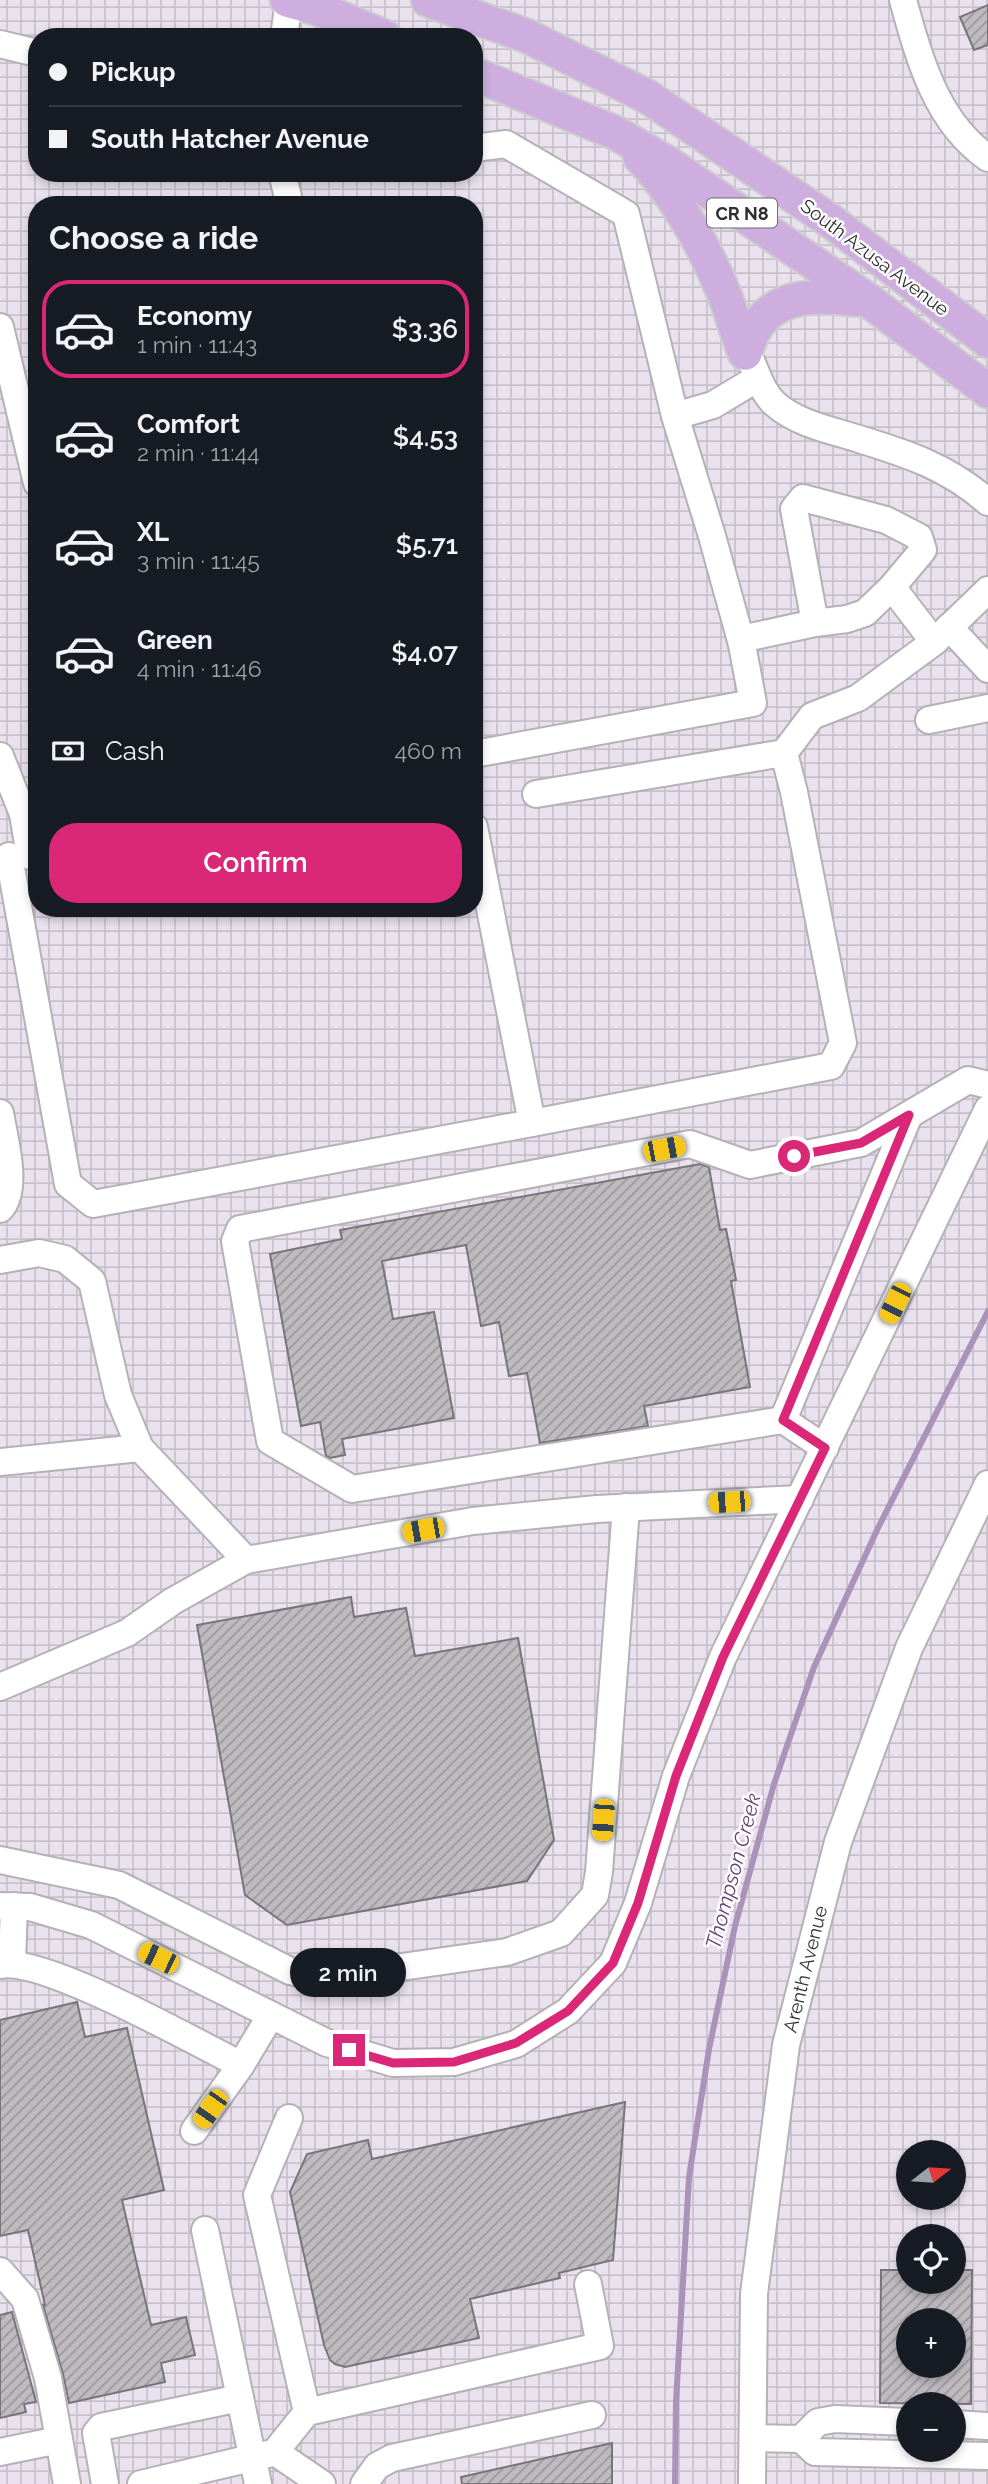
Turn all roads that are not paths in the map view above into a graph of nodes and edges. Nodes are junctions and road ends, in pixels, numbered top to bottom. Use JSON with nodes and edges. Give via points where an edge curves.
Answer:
{"nodes":[{"id":1,"x":288,"y":0,"type":"edge"},
{"id":2,"x":428,"y":0,"type":"edge"},
{"id":3,"x":903,"y":0,"type":"edge"},
{"id":4,"x":285,"y":28,"type":"edge"},
{"id":5,"x":364,"y":28,"type":"edge"},
{"id":6,"x":0,"y":44,"type":"edge"},
{"id":7,"x":28,"y":50,"type":"edge"},
{"id":8,"x":483,"y":78,"type":"edge"},
{"id":9,"x":616,"y":133,"type":"junction"},
{"id":10,"x":483,"y":147,"type":"edge"},
{"id":11,"x":988,"y":158,"type":"edge"},
{"id":12,"x":867,"y":300,"type":"junction"},
{"id":13,"x":0,"y":327,"type":"edge"},
{"id":14,"x":988,"y":341,"type":"edge"},
{"id":15,"x":751,"y":365,"type":"junction"},
{"id":16,"x":988,"y":391,"type":"edge"},
{"id":17,"x":675,"y":416,"type":"junction"},
{"id":18,"x":28,"y":445,"type":"edge"},
{"id":19,"x":988,"y":502,"type":"edge"},
{"id":20,"x":892,"y":587,"type":"junction"},
{"id":21,"x":988,"y":590,"type":"edge"},
{"id":22,"x":815,"y":624,"type":"junction"},
{"id":23,"x":941,"y":635,"type":"junction"},
{"id":24,"x":743,"y":648,"type":"junction"},
{"id":25,"x":988,"y":668,"type":"edge"},
{"id":26,"x":988,"y":708,"type":"edge"},
{"id":27,"x":929,"y":720,"type":"dead end"},
{"id":28,"x":483,"y":752,"type":"edge"},
{"id":29,"x":784,"y":753,"type":"junction"},
{"id":30,"x":0,"y":756,"type":"edge"},
{"id":31,"x":536,"y":793,"type":"dead end"},
{"id":32,"x":19,"y":857,"type":"edge"},
{"id":33,"x":483,"y":873,"type":"edge"},
{"id":34,"x":988,"y":1085,"type":"edge"},
{"id":35,"x":988,"y":1109,"type":"edge"},
{"id":36,"x":0,"y":1113,"type":"edge"},
{"id":37,"x":909,"y":1115,"type":"junction"},
{"id":38,"x":532,"y":1123,"type":"junction"},
{"id":39,"x":0,"y":1209,"type":"edge"},
{"id":40,"x":0,"y":1261,"type":"edge"},
{"id":41,"x":783,"y":1420,"type":"junction"},
{"id":42,"x":140,"y":1448,"type":"junction"},
{"id":43,"x":825,"y":1448,"type":"junction"},
{"id":44,"x":0,"y":1462,"type":"edge"},
{"id":45,"x":988,"y":1484,"type":"edge"},
{"id":46,"x":800,"y":1499,"type":"junction"},
{"id":47,"x":626,"y":1507,"type":"junction"},
{"id":48,"x":246,"y":1560,"type":"junction"},
{"id":49,"x":0,"y":1687,"type":"edge"},
{"id":50,"x":0,"y":1860,"type":"edge"},
{"id":51,"x":7,"y":1906,"type":"edge"},
{"id":52,"x":6,"y":1964,"type":"edge"},
{"id":53,"x":271,"y":2015,"type":"junction"},
{"id":54,"x":241,"y":2065,"type":"junction"},
{"id":55,"x":289,"y":2118,"type":"dead end"},
{"id":56,"x":194,"y":2131,"type":"dead end"},
{"id":57,"x":205,"y":2230,"type":"dead end"},
{"id":58,"x":0,"y":2271,"type":"edge"},
{"id":59,"x":588,"y":2284,"type":"dead end"},
{"id":60,"x":240,"y":2398,"type":"junction"},
{"id":61,"x":307,"y":2412,"type":"junction"},
{"id":62,"x":592,"y":2415,"type":"dead end"},
{"id":63,"x":896,"y":2422,"type":"edge"},
{"id":64,"x":966,"y":2425,"type":"edge"},
{"id":65,"x":988,"y":2426,"type":"edge"},
{"id":66,"x":752,"y":2438,"type":"junction"},
{"id":67,"x":801,"y":2439,"type":"junction"},
{"id":68,"x":59,"y":2440,"type":"junction"},
{"id":69,"x":0,"y":2452,"type":"edge"},
{"id":70,"x":263,"y":2455,"type":"junction"},
{"id":71,"x":988,"y":2456,"type":"edge"},
{"id":72,"x":67,"y":2484,"type":"edge"},
{"id":73,"x":105,"y":2484,"type":"edge"},
{"id":74,"x":141,"y":2484,"type":"edge"},
{"id":75,"x":258,"y":2484,"type":"edge"},
{"id":76,"x":322,"y":2484,"type":"edge"},
{"id":77,"x":364,"y":2484,"type":"edge"},
{"id":78,"x":752,"y":2484,"type":"edge"}],
"edges":[{"from":1,"to":4,"type":"street"},
{"from":1,"to":5,"type":"main road"},
{"from":2,"to":14,"type":"main road","name":"South Azusa Avenue","number":"CR N8","via":[[527,36],[648,97],[832,222]]},
{"from":3,"to":11,"type":"street","via":[[928,79],[947,117]]},
{"from":6,"to":7,"type":"street"},
{"from":8,"to":9,"type":"main road","name":"South Azusa Avenue","number":"CR N8"},
{"from":9,"to":12,"type":"main road","name":"South Azusa Avenue","number":"CR N8","via":[[669,164]]},
{"from":9,"to":15,"type":"main road","via":[[658,176],[696,236]]},
{"from":10,"to":17,"type":"street","via":[[506,144],[626,214]]},
{"from":12,"to":15,"type":"main road","via":[[809,296],[786,301],[757,325]]},
{"from":12,"to":16,"type":"main road","name":"South Azusa Avenue","number":"CR N8"},
{"from":13,"to":18,"type":"street"},
{"from":15,"to":17,"type":"street","via":[[713,405]]},
{"from":15,"to":19,"type":"street","via":[[774,403],[793,417],[920,458],[945,470]]},
{"from":17,"to":24,"type":"street"},
{"from":20,"to":22,"type":"street","via":[[865,613]]},
{"from":20,"to":22,"type":"street","via":[[923,550],[919,537],[886,520],[803,498],[794,509]]},
{"from":20,"to":23,"type":"street"},
{"from":21,"to":23,"type":"street"},
{"from":22,"to":24,"type":"street","via":[[741,639]]},
{"from":23,"to":25,"type":"street"},
{"from":23,"to":29,"type":"street","via":[[858,698],[812,716]]},
{"from":24,"to":28,"type":"street","via":[[753,703]]},
{"from":26,"to":27,"type":"street"},
{"from":29,"to":31,"type":"street"},
{"from":29,"to":38,"type":"street","via":[[843,1043],[831,1066]]},
{"from":30,"to":32,"type":"street","via":[[23,814]]},
{"from":32,"to":38,"type":"street","via":[[68,1184],[93,1204]]},
{"from":33,"to":38,"type":"street"},
{"from":34,"to":37,"type":"street","via":[[968,1080]]},
{"from":35,"to":43,"type":"street"},
{"from":36,"to":39,"type":"street","via":[[10,1178]]},
{"from":37,"to":41,"type":"street"},
{"from":37,"to":41,"type":"street","via":[[861,1143],[750,1165],[690,1144],[240,1229],[235,1241],[270,1441],[352,1489]]},
{"from":40,"to":42,"type":"street","via":[[39,1253],[65,1259],[92,1281],[118,1395]]},
{"from":41,"to":43,"type":"street"},
{"from":42,"to":44,"type":"street"},
{"from":42,"to":48,"type":"street"},
{"from":43,"to":46,"type":"street"},
{"from":45,"to":66,"type":"street","name":"Arenth Avenue","via":[[909,1648],[852,1803],[786,2045],[754,2294]]},
{"from":46,"to":47,"type":"street"},
{"from":46,"to":53,"type":"street","via":[[723,1657],[676,1776],[638,1903],[613,1963],[568,2011],[516,2043],[454,2062],[393,2063],[327,2043]]},
{"from":47,"to":48,"type":"street","via":[[473,1521]]},
{"from":47,"to":50,"type":"street","via":[[599,1872],[595,1895],[561,1933],[508,1952],[324,1978],[290,1971],[118,1885]]},
{"from":48,"to":49,"type":"street","via":[[127,1633]]},
{"from":51,"to":52,"type":"street"},
{"from":51,"to":53,"type":"street","via":[[30,1907],[91,1925]]},
{"from":52,"to":54,"type":"street","via":[[79,1984]]},
{"from":53,"to":54,"type":"street"},
{"from":54,"to":56,"type":"street"},
{"from":55,"to":61,"type":"street","via":[[257,2195]]},
{"from":57,"to":60,"type":"street"},
{"from":58,"to":68,"type":"street","via":[[25,2299],[48,2378]]},
{"from":59,"to":61,"type":"street","via":[[600,2346]]},
{"from":60,"to":70,"type":"street"},
{"from":60,"to":73,"type":"street","via":[[101,2427],[96,2433]]},
{"from":61,"to":70,"type":"street"},
{"from":62,"to":77,"type":"street","via":[[392,2458],[377,2466]]},
{"from":63,"to":67,"type":"street","via":[[818,2422]]},
{"from":64,"to":65,"type":"street"},
{"from":66,"to":67,"type":"street"},
{"from":66,"to":78,"type":"street","name":"Arenth Avenue"},
{"from":67,"to":71,"type":"street","via":[[815,2452]]},
{"from":68,"to":69,"type":"street"},
{"from":68,"to":72,"type":"street"},
{"from":70,"to":74,"type":"street"},
{"from":70,"to":75,"type":"street"},
{"from":70,"to":76,"type":"street"}]}
